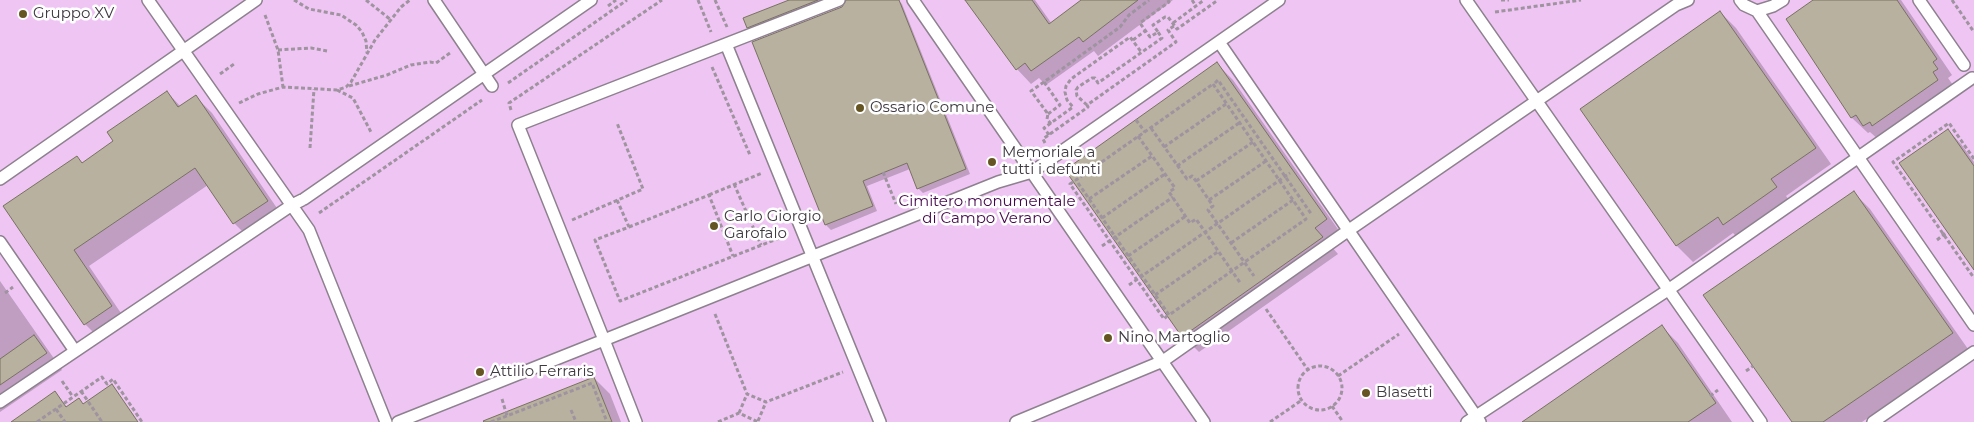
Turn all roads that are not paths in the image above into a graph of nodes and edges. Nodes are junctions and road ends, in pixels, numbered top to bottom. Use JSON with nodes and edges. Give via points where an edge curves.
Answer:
{"nodes":[{"id":1,"x":148,"y":0,"type":"edge"},
{"id":2,"x":434,"y":0,"type":"edge"},
{"id":3,"x":591,"y":0,"type":"edge"},
{"id":4,"x":839,"y":0,"type":"edge"},
{"id":5,"x":913,"y":0,"type":"edge"},
{"id":6,"x":1278,"y":0,"type":"edge"},
{"id":7,"x":1466,"y":0,"type":"edge"},
{"id":8,"x":1688,"y":0,"type":"edge"},
{"id":9,"x":1740,"y":0,"type":"edge"},
{"id":10,"x":1783,"y":0,"type":"edge"},
{"id":11,"x":1919,"y":0,"type":"edge"},
{"id":12,"x":259,"y":5,"type":"edge"},
{"id":13,"x":1757,"y":10,"type":"junction"},
{"id":14,"x":1219,"y":42,"type":"junction"},
{"id":15,"x":726,"y":44,"type":"junction"},
{"id":16,"x":185,"y":51,"type":"junction"},
{"id":17,"x":1964,"y":65,"type":"dead end"},
{"id":18,"x":485,"y":75,"type":"junction"},
{"id":19,"x":1972,"y":78,"type":"dead end"},
{"id":20,"x":492,"y":86,"type":"dead end"},
{"id":21,"x":1536,"y":103,"type":"junction"},
{"id":22,"x":1857,"y":157,"type":"junction"},
{"id":23,"x":1032,"y":172,"type":"junction"},
{"id":24,"x":0,"y":179,"type":"edge"},
{"id":25,"x":299,"y":201,"type":"junction"},
{"id":26,"x":1349,"y":230,"type":"junction"},
{"id":27,"x":0,"y":242,"type":"edge"},
{"id":28,"x":812,"y":256,"type":"junction"},
{"id":29,"x":1668,"y":290,"type":"junction"},
{"id":30,"x":1974,"y":325,"type":"edge"},
{"id":31,"x":604,"y":340,"type":"junction"},
{"id":32,"x":75,"y":351,"type":"junction"},
{"id":33,"x":1974,"y":352,"type":"edge"},
{"id":34,"x":1163,"y":361,"type":"junction"},
{"id":35,"x":0,"y":402,"type":"edge"},
{"id":36,"x":1474,"y":420,"type":"edge"},
{"id":37,"x":386,"y":422,"type":"edge"},
{"id":38,"x":398,"y":422,"type":"edge"},
{"id":39,"x":636,"y":422,"type":"edge"},
{"id":40,"x":880,"y":422,"type":"edge"},
{"id":41,"x":1016,"y":422,"type":"edge"},
{"id":42,"x":1204,"y":422,"type":"edge"},
{"id":43,"x":1761,"y":422,"type":"edge"},
{"id":44,"x":1873,"y":422,"type":"edge"}],
"edges":[{"from":1,"to":16,"type":"lane"},
{"from":2,"to":18,"type":"lane"},
{"from":3,"to":18,"type":"lane"},
{"from":4,"to":15,"type":"lane"},
{"from":5,"to":23,"type":"lane"},
{"from":6,"to":14,"type":"lane"},
{"from":7,"to":21,"type":"lane"},
{"from":8,"to":21,"type":"lane","via":[[1676,5]]},
{"from":9,"to":13,"type":"lane"},
{"from":10,"to":13,"type":"lane"},
{"from":11,"to":17,"type":"lane"},
{"from":12,"to":16,"type":"lane"},
{"from":13,"to":22,"type":"lane"},
{"from":14,"to":23,"type":"lane"},
{"from":14,"to":26,"type":"lane"},
{"from":15,"to":28,"type":"lane"},
{"from":15,"to":31,"type":"lane","via":[[518,126]]},
{"from":16,"to":24,"type":"lane"},
{"from":16,"to":25,"type":"lane","via":[[227,111]]},
{"from":18,"to":20,"type":"lane"},
{"from":18,"to":25,"type":"lane"},
{"from":19,"to":22,"type":"lane"},
{"from":21,"to":26,"type":"lane"},
{"from":21,"to":29,"type":"lane"},
{"from":22,"to":29,"type":"lane"},
{"from":22,"to":30,"type":"lane"},
{"from":23,"to":28,"type":"lane","via":[[998,182]]},
{"from":23,"to":34,"type":"lane"},
{"from":25,"to":32,"type":"lane"},
{"from":25,"to":37,"type":"lane"},
{"from":26,"to":34,"type":"lane"},
{"from":26,"to":36,"type":"lane"},
{"from":27,"to":32,"type":"lane"},
{"from":28,"to":31,"type":"lane"},
{"from":28,"to":40,"type":"lane"},
{"from":29,"to":36,"type":"lane"},
{"from":29,"to":43,"type":"lane"},
{"from":31,"to":38,"type":"lane"},
{"from":31,"to":39,"type":"lane"},
{"from":32,"to":35,"type":"lane"},
{"from":33,"to":44,"type":"lane"},
{"from":34,"to":41,"type":"lane"},
{"from":34,"to":42,"type":"lane"}]}
